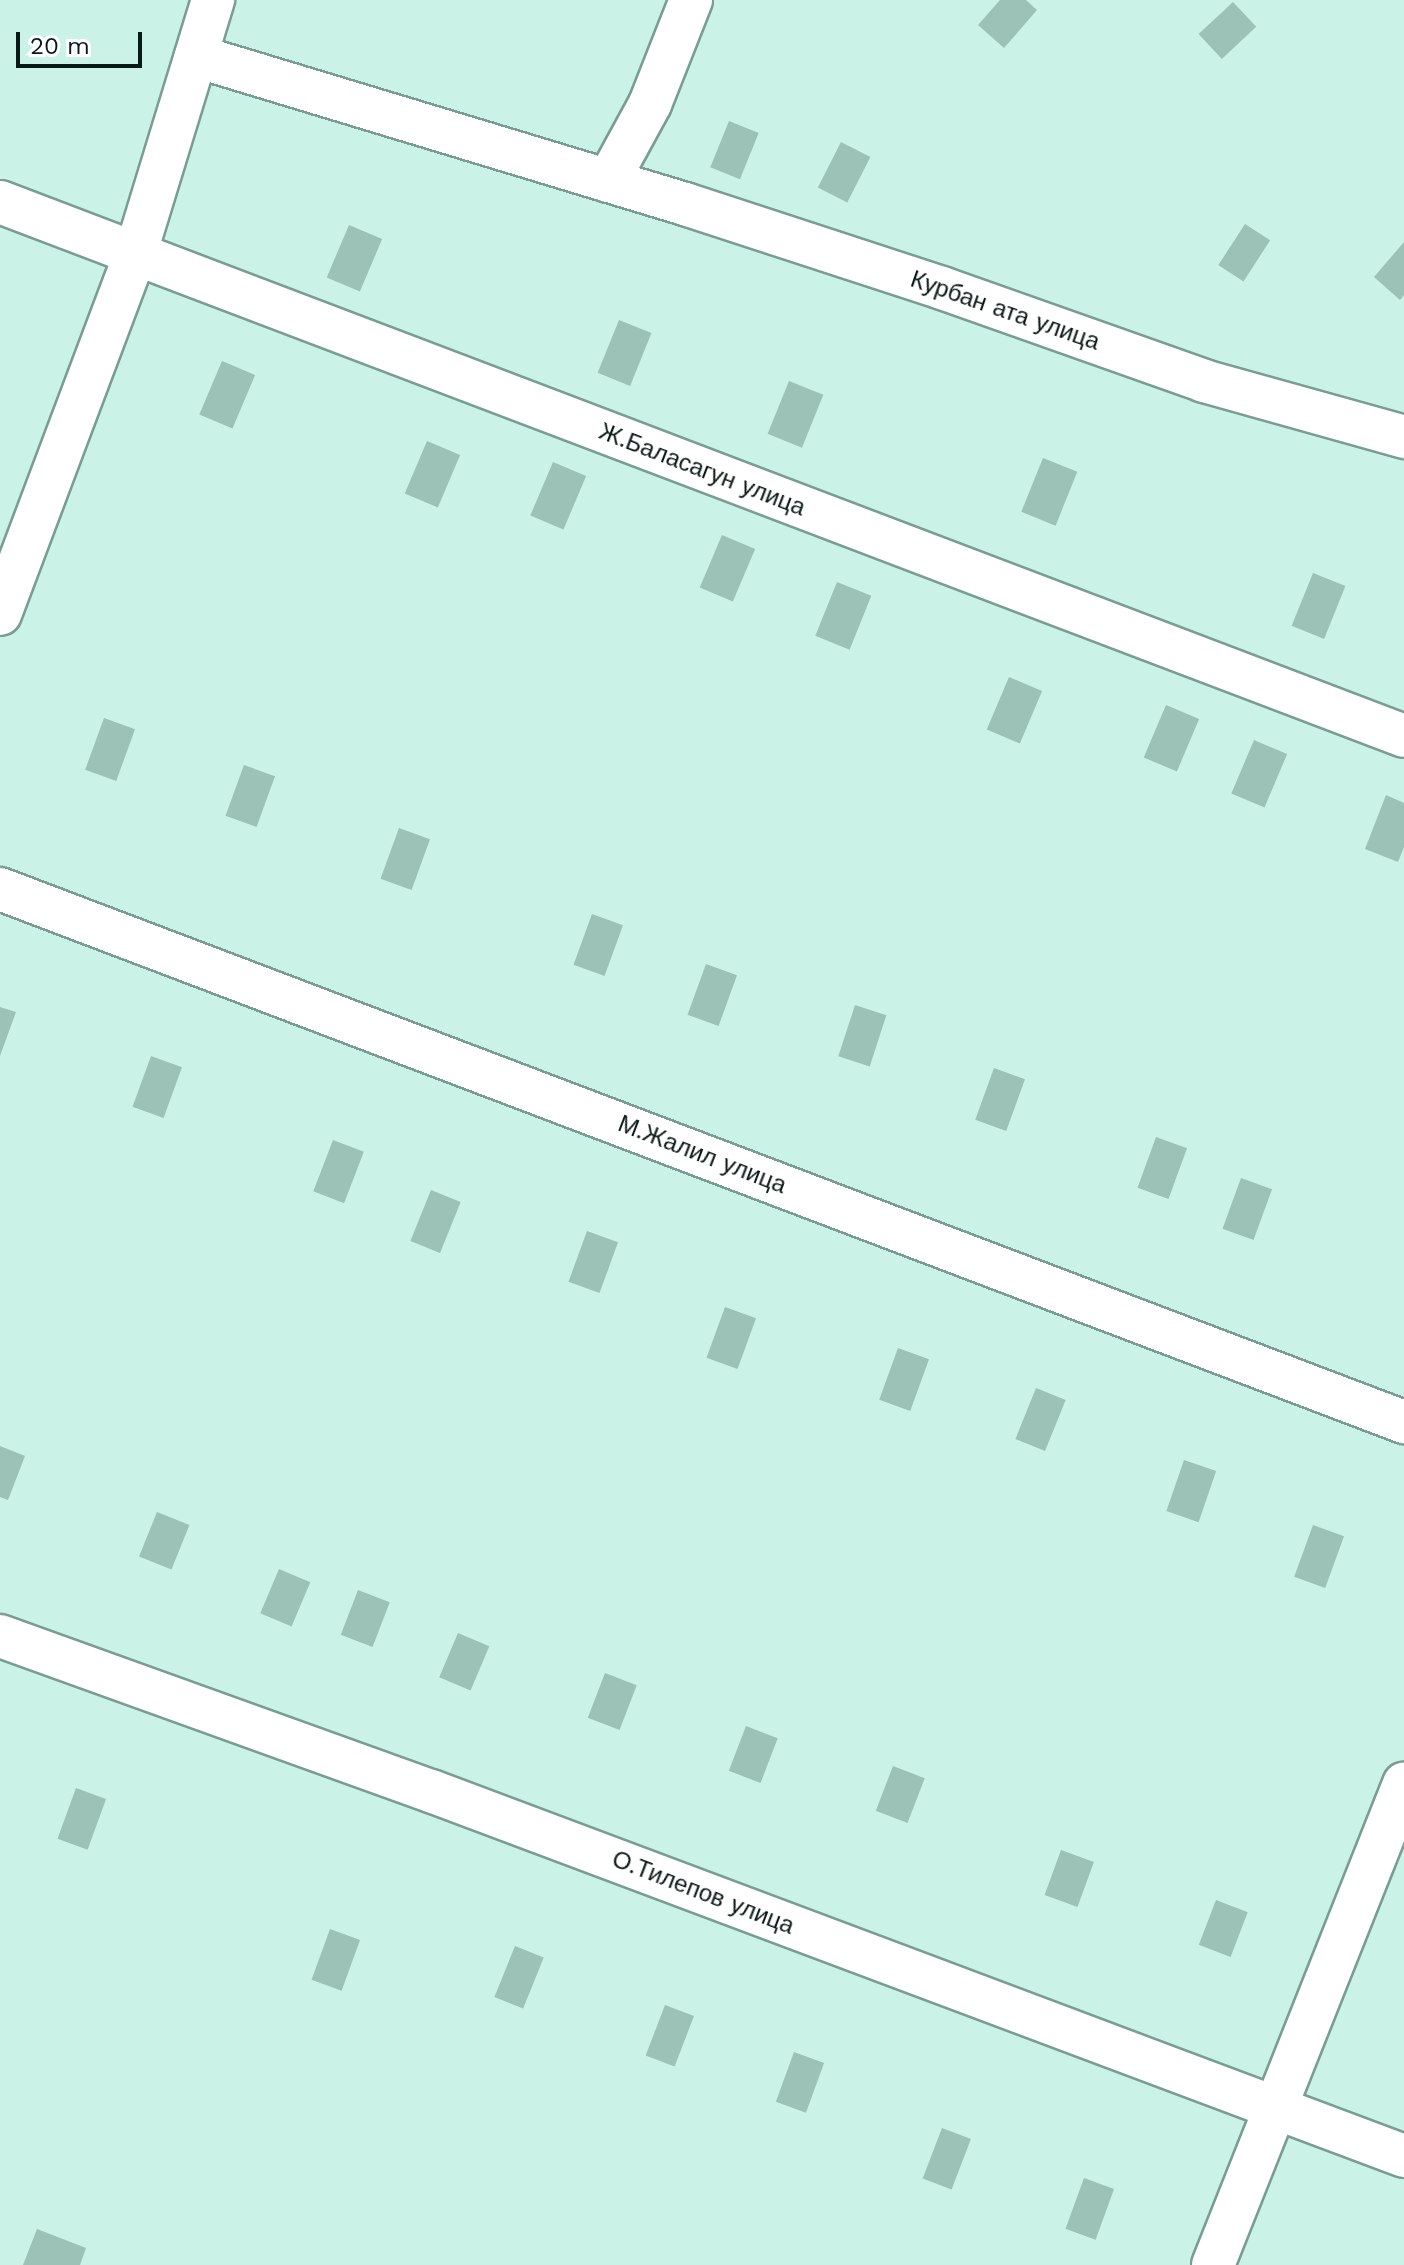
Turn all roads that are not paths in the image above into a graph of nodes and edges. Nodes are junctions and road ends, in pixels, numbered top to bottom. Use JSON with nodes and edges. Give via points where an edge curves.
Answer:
{"nodes":[{"id":1,"x":213,"y":0,"type":"edge"},
{"id":2,"x":691,"y":0,"type":"edge"},
{"id":3,"x":196,"y":56,"type":"junction"},
{"id":4,"x":608,"y":181,"type":"junction"},
{"id":5,"x":0,"y":202,"type":"edge"},
{"id":6,"x":135,"y":255,"type":"junction"},
{"id":7,"x":1404,"y":437,"type":"edge"},
{"id":8,"x":0,"y":614,"type":"edge"},
{"id":9,"x":1404,"y":736,"type":"edge"},
{"id":10,"x":0,"y":889,"type":"edge"},
{"id":11,"x":1404,"y":1422,"type":"edge"},
{"id":12,"x":0,"y":1636,"type":"edge"},
{"id":13,"x":1404,"y":1784,"type":"edge"},
{"id":14,"x":1273,"y":2107,"type":"junction"},
{"id":15,"x":1404,"y":2156,"type":"edge"},
{"id":16,"x":1213,"y":2265,"type":"edge"}],
"edges":[{"from":1,"to":3,"type":"street"},
{"from":2,"to":4,"type":"street","via":[[650,104]]},
{"from":3,"to":4,"type":"street","name":"Курбан ата улица"},
{"from":3,"to":6,"type":"street"},
{"from":4,"to":7,"type":"street","name":"Курбан ата улица","via":[[942,288],[1204,381]]},
{"from":5,"to":6,"type":"street","name":"Ж.Баласагун улица"},
{"from":6,"to":8,"type":"street"},
{"from":6,"to":9,"type":"street","name":"Ж.Баласагун улица"},
{"from":10,"to":11,"type":"street","name":"М.Жалил улица"},
{"from":12,"to":14,"type":"street","name":"О.Тилепов улица","via":[[431,1791]]},
{"from":13,"to":14,"type":"street"},
{"from":14,"to":15,"type":"street","name":"О.Тилепов улица"},
{"from":14,"to":16,"type":"street"}]}
